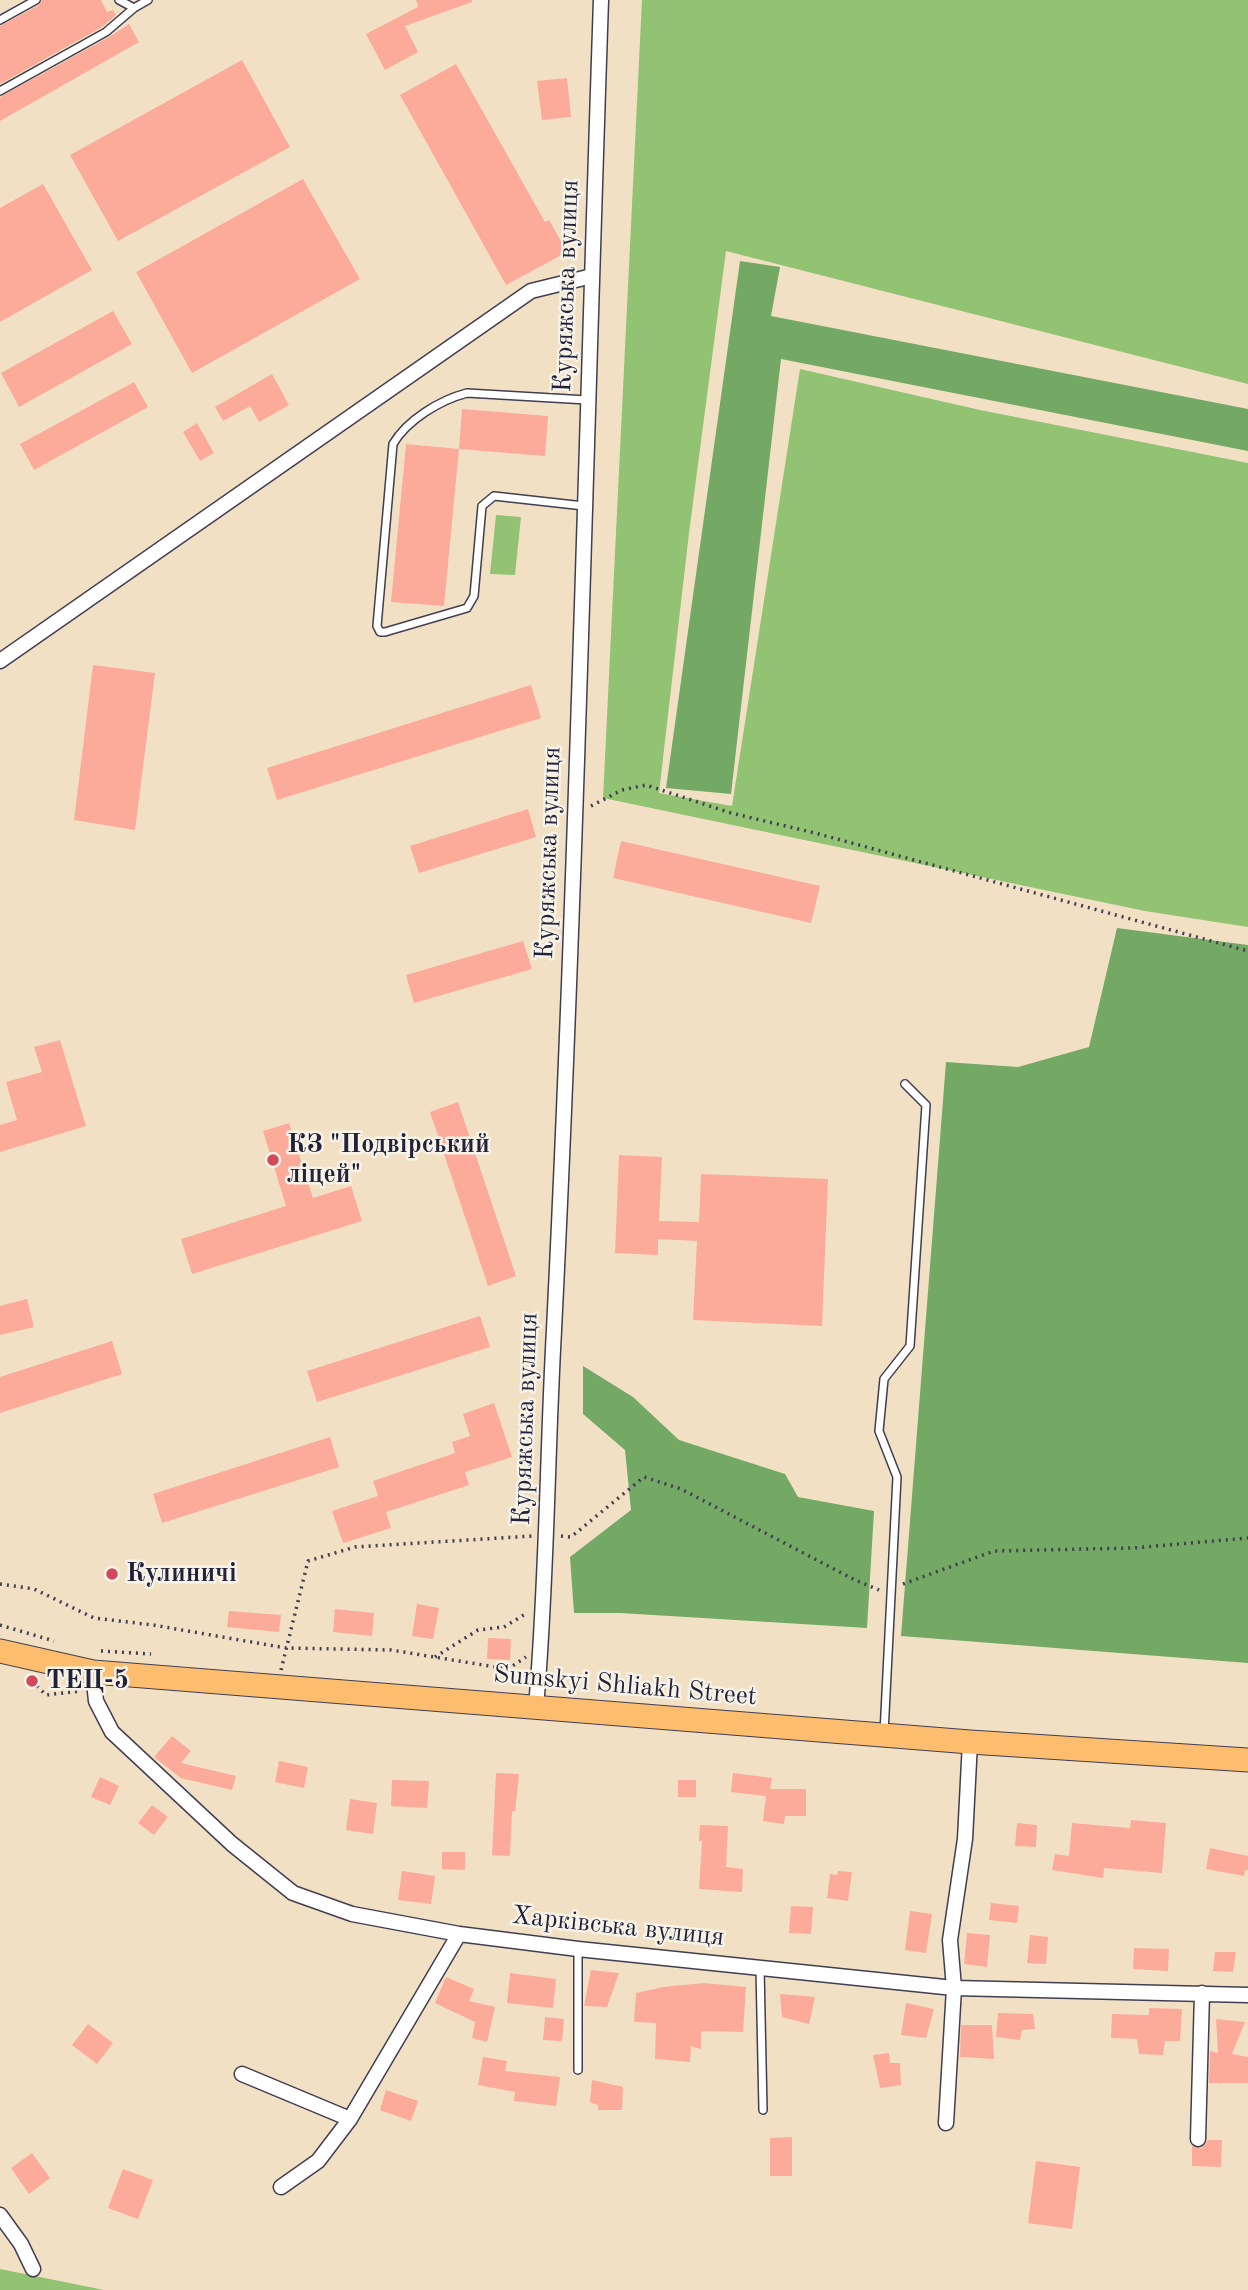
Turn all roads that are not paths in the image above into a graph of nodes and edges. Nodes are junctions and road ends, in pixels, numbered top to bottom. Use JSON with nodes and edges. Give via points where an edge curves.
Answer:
{"nodes":[{"id":1,"x":36,"y":0,"type":"edge"},
{"id":2,"x":119,"y":0,"type":"edge"},
{"id":3,"x":148,"y":0,"type":"edge"},
{"id":4,"x":601,"y":0,"type":"edge"},
{"id":5,"x":134,"y":8,"type":"junction"},
{"id":6,"x":0,"y":20,"type":"edge"},
{"id":7,"x":0,"y":91,"type":"edge"},
{"id":8,"x":592,"y":276,"type":"junction"},
{"id":9,"x":587,"y":400,"type":"junction"},
{"id":10,"x":584,"y":506,"type":"junction"},
{"id":11,"x":0,"y":661,"type":"edge"},
{"id":12,"x":905,"y":1084,"type":"dead end"},
{"id":13,"x":0,"y":1651,"type":"edge"},
{"id":14,"x":93,"y":1672,"type":"junction"},
{"id":15,"x":536,"y":1707,"type":"junction"},
{"id":16,"x":884,"y":1734,"type":"junction"},
{"id":17,"x":970,"y":1742,"type":"junction"},
{"id":18,"x":1248,"y":1760,"type":"edge"},
{"id":19,"x":459,"y":1934,"type":"junction"},
{"id":20,"x":578,"y":1949,"type":"junction"},
{"id":21,"x":760,"y":1967,"type":"junction"},
{"id":22,"x":954,"y":1988,"type":"junction"},
{"id":23,"x":1202,"y":1993,"type":"junction"},
{"id":24,"x":1248,"y":1995,"type":"edge"},
{"id":25,"x":578,"y":2070,"type":"dead end"},
{"id":26,"x":242,"y":2074,"type":"dead end"},
{"id":27,"x":763,"y":2110,"type":"dead end"},
{"id":28,"x":350,"y":2119,"type":"junction"},
{"id":29,"x":947,"y":2123,"type":"dead end"},
{"id":30,"x":1198,"y":2139,"type":"dead end"},
{"id":31,"x":281,"y":2187,"type":"dead end"},
{"id":32,"x":0,"y":2215,"type":"edge"},
{"id":33,"x":33,"y":2269,"type":"dead end"}],
"edges":[{"from":1,"to":6,"type":"lane"},
{"from":2,"to":5,"type":"lane"},
{"from":3,"to":5,"type":"lane"},
{"from":4,"to":8,"type":"street","name":"Куряжська вулиця"},
{"from":5,"to":7,"type":"lane","via":[[106,32]]},
{"from":8,"to":9,"type":"street","name":"Куряжська вулиця"},
{"from":8,"to":11,"type":"street","via":[[531,291]]},
{"from":9,"to":10,"type":"street","name":"Куряжська вулиця"},
{"from":9,"to":10,"type":"lane","via":[[467,393],[449,397],[401,430],[393,444],[380,632],[467,608],[474,596],[482,506],[494,496]]},
{"from":10,"to":15,"type":"street","name":"Куряжська вулиця","via":[[568,1047]]},
{"from":12,"to":16,"type":"lane","via":[[926,1105],[910,1346],[884,1380],[879,1431],[897,1477]]},
{"from":13,"to":14,"type":"main road","name":"Sumskyi Shliakh Street"},
{"from":14,"to":15,"type":"main road","name":"Sumskyi Shliakh Street"},
{"from":14,"to":19,"type":"street","name":"Харківська вулиця","via":[[96,1701],[112,1732],[232,1844],[293,1893],[352,1914]]},
{"from":15,"to":16,"type":"main road","name":"Sumskyi Shliakh Street"},
{"from":16,"to":17,"type":"main road","name":"Sumskyi Shliakh Street"},
{"from":17,"to":18,"type":"main road","name":"Sumskyi Shliakh Street"},
{"from":17,"to":22,"type":"street","via":[[965,1839],[950,1940]]},
{"from":19,"to":20,"type":"street","name":"Харківська вулиця"},
{"from":19,"to":28,"type":"street"},
{"from":20,"to":21,"type":"street","name":"Харківська вулиця"},
{"from":20,"to":25,"type":"lane"},
{"from":21,"to":22,"type":"street","name":"Харківська вулиця"},
{"from":21,"to":27,"type":"lane"},
{"from":22,"to":23,"type":"street","name":"Харківська вулиця"},
{"from":22,"to":29,"type":"street"},
{"from":23,"to":24,"type":"street","name":"Харківська вулиця"},
{"from":23,"to":30,"type":"street"},
{"from":26,"to":28,"type":"street"},
{"from":28,"to":31,"type":"street","via":[[318,2161]]},
{"from":32,"to":33,"type":"street"}]}
